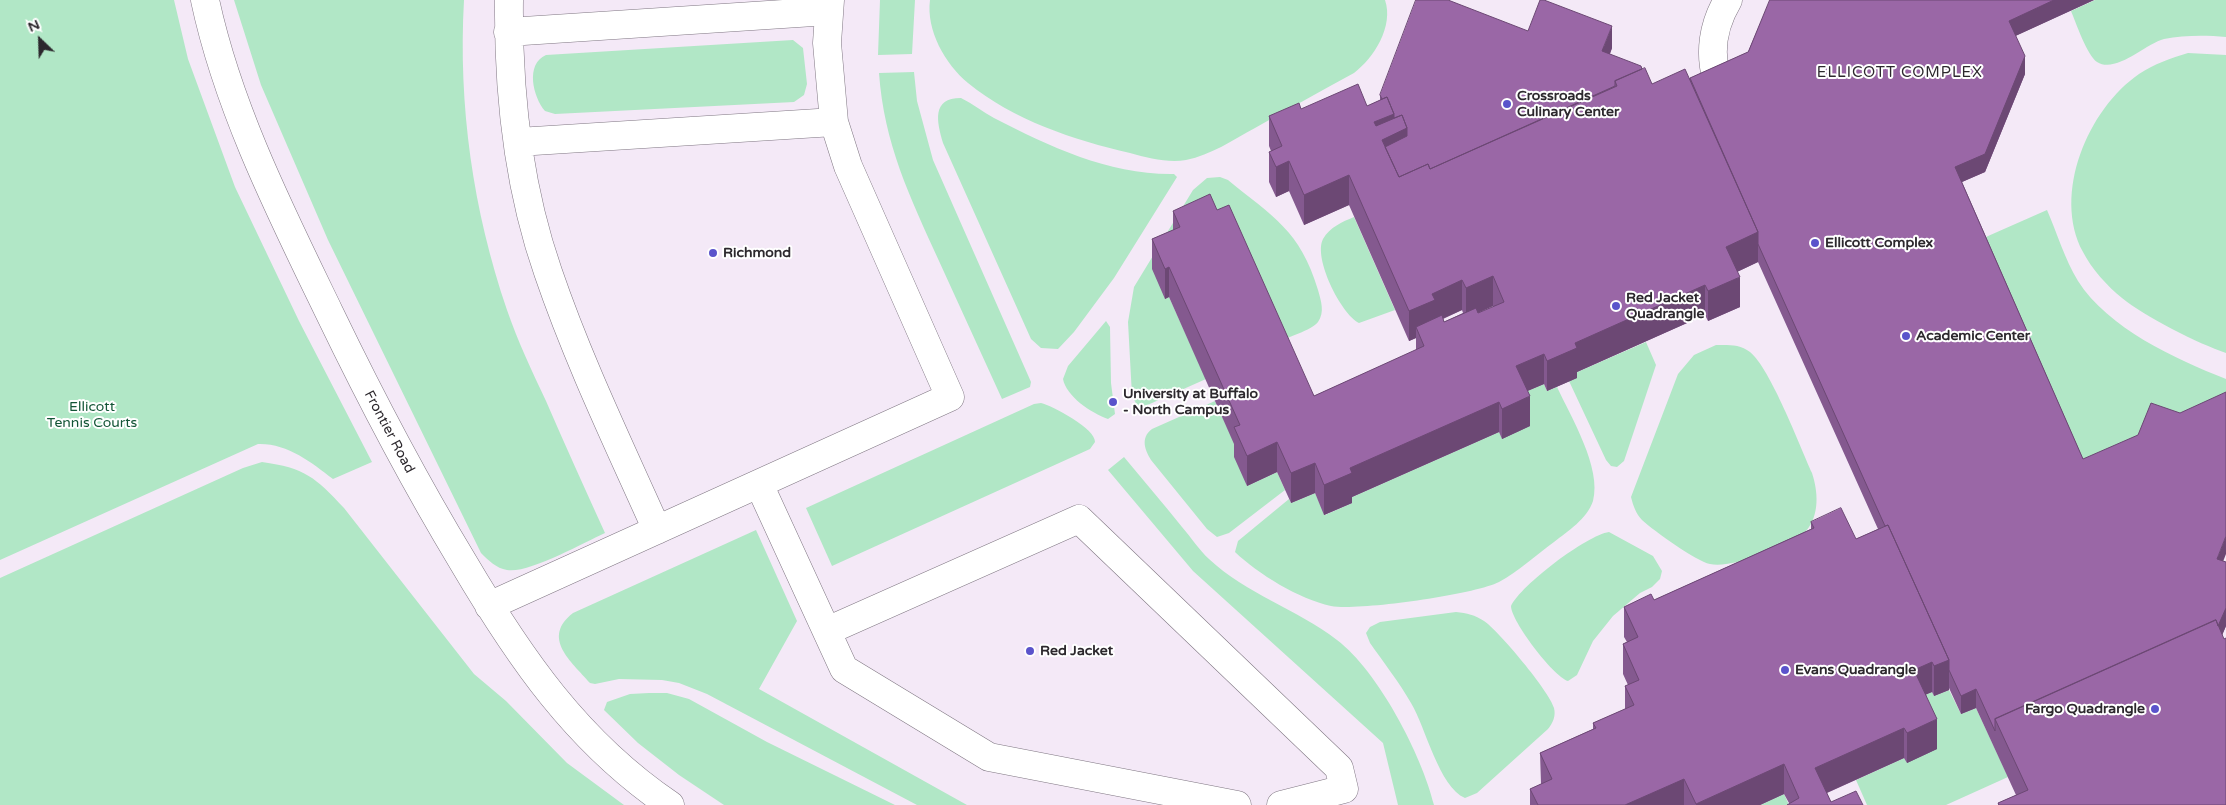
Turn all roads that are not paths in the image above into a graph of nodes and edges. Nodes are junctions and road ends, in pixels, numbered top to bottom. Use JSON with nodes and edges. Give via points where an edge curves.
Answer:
{"nodes":[{"id":1,"x":204,"y":0,"type":"edge"},
{"id":2,"x":509,"y":0,"type":"edge"},
{"id":3,"x":1728,"y":0,"type":"edge"},
{"id":4,"x":829,"y":6,"type":"edge"},
{"id":5,"x":508,"y":32,"type":"junction"},
{"id":6,"x":1717,"y":80,"type":"edge"},
{"id":7,"x":834,"y":122,"type":"junction"},
{"id":8,"x":518,"y":142,"type":"junction"},
{"id":9,"x":760,"y":484,"type":"junction"},
{"id":10,"x":657,"y":530,"type":"junction"},
{"id":11,"x":489,"y":606,"type":"junction"},
{"id":12,"x":827,"y":631,"type":"junction"},
{"id":13,"x":670,"y":805,"type":"edge"},
{"id":14,"x":1237,"y":805,"type":"edge"},
{"id":15,"x":1281,"y":805,"type":"edge"}],
"edges":[{"from":1,"to":11,"type":"street","name":"Frontier Road","via":[[219,62],[292,235],[417,486]]},
{"from":2,"to":5,"type":"street"},
{"from":3,"to":6,"type":"street","via":[[1719,14],[1713,38],[1713,67]]},
{"from":4,"to":5,"type":"street"},
{"from":4,"to":7,"type":"street","via":[[827,43]]},
{"from":5,"to":8,"type":"street"},
{"from":7,"to":8,"type":"street"},
{"from":7,"to":9,"type":"street","via":[[848,166],[950,397]]},
{"from":8,"to":10,"type":"street","via":[[524,181],[547,270],[576,347]]},
{"from":9,"to":10,"type":"street"},
{"from":9,"to":12,"type":"street"},
{"from":10,"to":11,"type":"street"},
{"from":11,"to":13,"type":"street","name":"Frontier Road","via":[[514,646],[588,737],[616,764]]},
{"from":12,"to":14,"type":"street","via":[[844,669],[989,758]]},
{"from":12,"to":15,"type":"street","via":[[1079,519],[1339,768],[1344,789]]}]}
